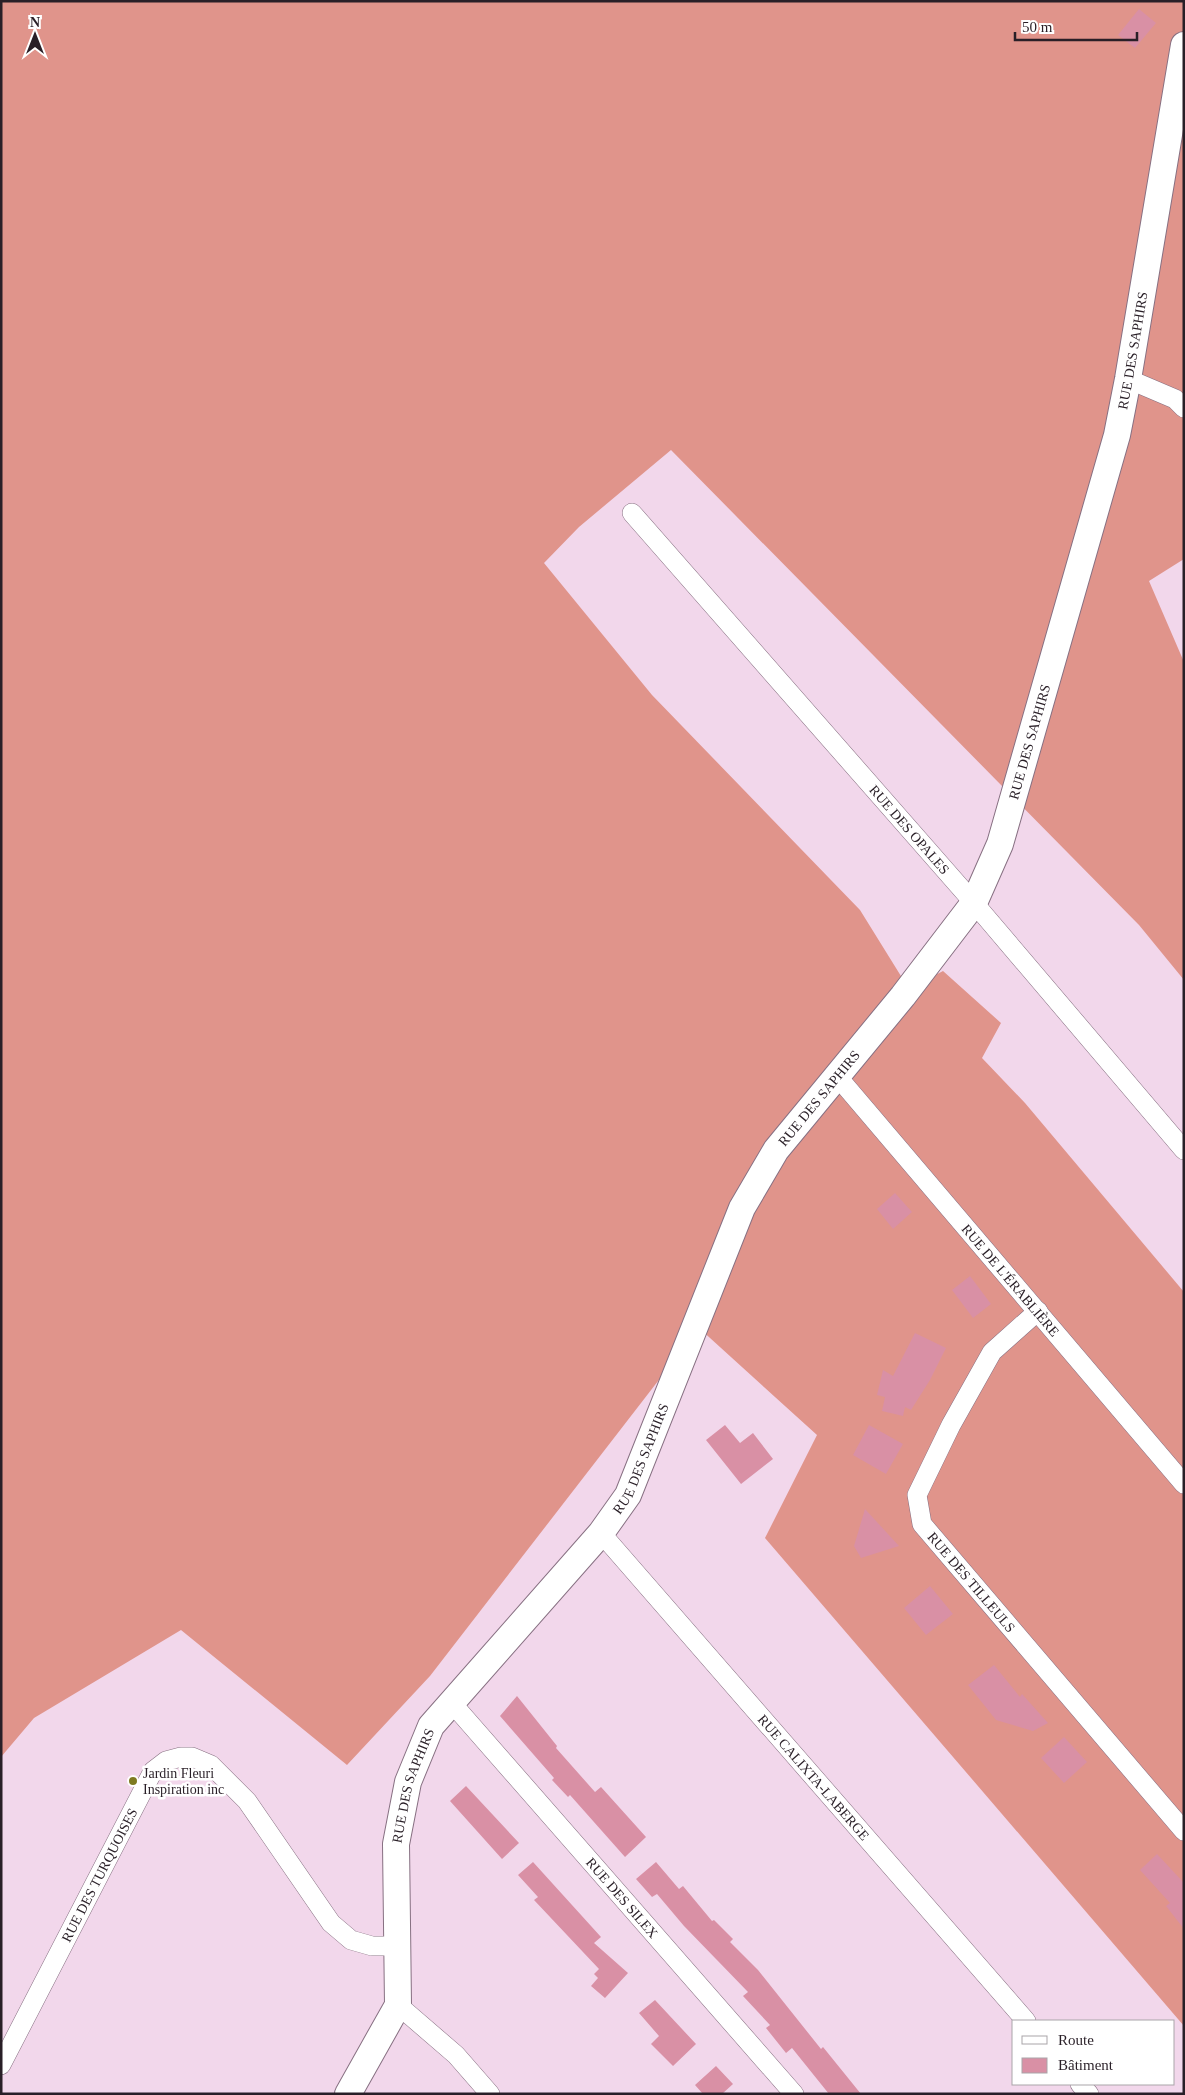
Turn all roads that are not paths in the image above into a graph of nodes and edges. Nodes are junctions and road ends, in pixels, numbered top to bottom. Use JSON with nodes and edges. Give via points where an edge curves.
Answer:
{"nodes":[{"id":1,"x":1184,"y":45,"type":"edge"},
{"id":2,"x":1128,"y":379,"type":"junction"},
{"id":3,"x":1184,"y":408,"type":"edge"},
{"id":4,"x":632,"y":513,"type":"dead end"},
{"id":5,"x":974,"y":903,"type":"junction"},
{"id":6,"x":837,"y":1076,"type":"junction"},
{"id":7,"x":1184,"y":1150,"type":"edge"},
{"id":8,"x":1038,"y":1311,"type":"junction"},
{"id":9,"x":1184,"y":1484,"type":"edge"},
{"id":10,"x":601,"y":1533,"type":"junction"},
{"id":11,"x":451,"y":1702,"type":"junction"},
{"id":12,"x":1184,"y":1830,"type":"edge"},
{"id":13,"x":397,"y":1946,"type":"junction"},
{"id":14,"x":398,"y":2005,"type":"junction"},
{"id":15,"x":1025,"y":2020,"type":"edge"},
{"id":16,"x":1,"y":2064,"type":"edge"},
{"id":17,"x":348,"y":2094,"type":"edge"},
{"id":18,"x":490,"y":2094,"type":"edge"},
{"id":19,"x":794,"y":2094,"type":"edge"}],
"edges":[{"from":1,"to":2,"type":"street","name":"RUE DES SAPHIRS"},
{"from":2,"to":3,"type":"street","via":[[1175,399]]},
{"from":2,"to":5,"type":"street","name":"RUE DES SAPHIRS","via":[[1117,435],[1000,844]]},
{"from":4,"to":5,"type":"street","name":"RUE DES OPALES"},
{"from":5,"to":6,"type":"street","name":"RUE DES SAPHIRS"},
{"from":5,"to":7,"type":"street","name":"RUE DES OPALES"},
{"from":6,"to":8,"type":"street","name":"RUE DE L'ÉRABLIÈRE"},
{"from":6,"to":10,"type":"street","name":"RUE DES SAPHIRS","via":[[776,1150],[742,1208],[628,1495]]},
{"from":8,"to":9,"type":"street","name":"RUE DE L'ÉRABLIÈRE"},
{"from":8,"to":12,"type":"street","name":"RUE DES TILLEULS","via":[[992,1352],[951,1425],[917,1495],[922,1524]]},
{"from":10,"to":11,"type":"street","name":"RUE DES SAPHIRS"},
{"from":10,"to":15,"type":"street","name":"RUE CALIXTA-LABERGE"},
{"from":11,"to":13,"type":"street","name":"RUE DES SAPHIRS","via":[[431,1726],[408,1782],[396,1844]]},
{"from":11,"to":19,"type":"street","name":"RUE DES SILEX"},
{"from":13,"to":14,"type":"street","name":"RUE DES SAPHIRS"},
{"from":13,"to":16,"type":"street","name":"RUE DES TURQUOISES","via":[[372,1946],[351,1940],[331,1923],[247,1801],[210,1765],[192,1757],[166,1761],[153,1771]]},
{"from":14,"to":17,"type":"street"},
{"from":14,"to":18,"type":"street","via":[[456,2055]]}]}
